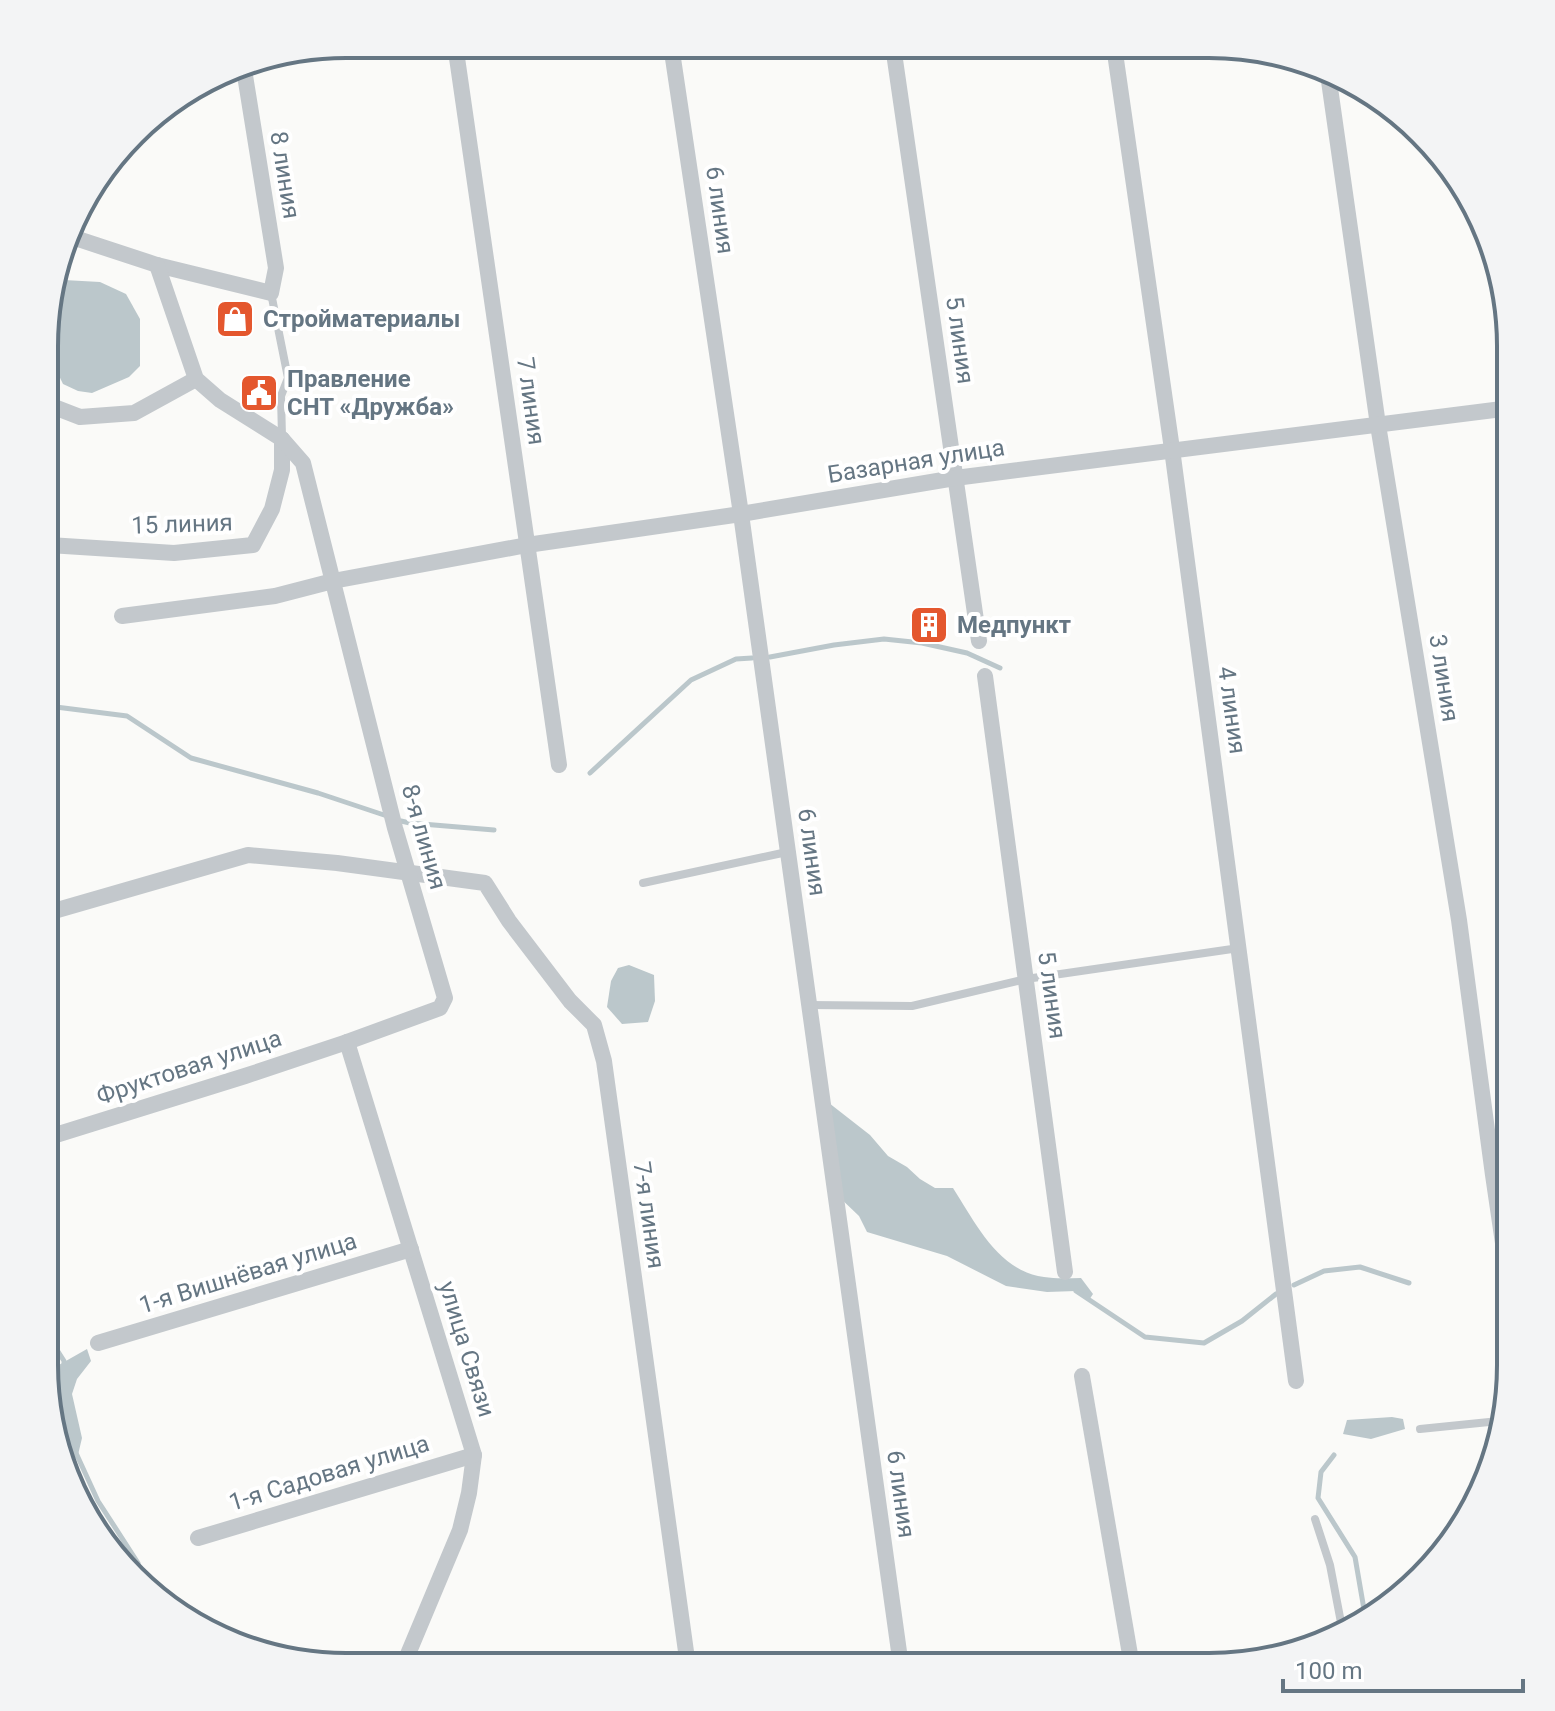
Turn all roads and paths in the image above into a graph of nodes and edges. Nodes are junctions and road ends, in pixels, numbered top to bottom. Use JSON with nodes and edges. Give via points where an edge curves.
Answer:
{"nodes":[{"id":1,"x":457,"y":58,"type":"edge"},
{"id":2,"x":673,"y":58,"type":"edge"},
{"id":3,"x":895,"y":58,"type":"edge"},
{"id":4,"x":1116,"y":58,"type":"edge"},
{"id":5,"x":245,"y":76,"type":"edge"},
{"id":6,"x":1330,"y":85,"type":"edge"},
{"id":7,"x":79,"y":239,"type":"edge"},
{"id":8,"x":157,"y":265,"type":"junction"},
{"id":9,"x":271,"y":293,"type":"junction"},
{"id":10,"x":196,"y":379,"type":"junction"},
{"id":11,"x":58,"y":408,"type":"edge"},
{"id":12,"x":1497,"y":410,"type":"edge"},
{"id":13,"x":1378,"y":425,"type":"junction"},
{"id":14,"x":282,"y":439,"type":"junction"},
{"id":15,"x":1172,"y":449,"type":"junction"},
{"id":16,"x":955,"y":478,"type":"junction"},
{"id":17,"x":741,"y":514,"type":"junction"},
{"id":18,"x":527,"y":545,"type":"junction"},
{"id":19,"x":58,"y":546,"type":"edge"},
{"id":20,"x":333,"y":581,"type":"junction"},
{"id":21,"x":122,"y":616,"type":"dead end"},
{"id":22,"x":979,"y":641,"type":"dead end"},
{"id":23,"x":985,"y":676,"type":"dead end"},
{"id":24,"x":559,"y":765,"type":"dead end"},
{"id":25,"x":788,"y":852,"type":"junction"},
{"id":26,"x":409,"y":871,"type":"junction"},
{"id":27,"x":643,"y":883,"type":"dead end"},
{"id":28,"x":58,"y":910,"type":"edge"},
{"id":29,"x":1240,"y":948,"type":"junction"},
{"id":30,"x":1026,"y":979,"type":"junction"},
{"id":31,"x":808,"y":1005,"type":"junction"},
{"id":32,"x":347,"y":1042,"type":"junction"},
{"id":33,"x":58,"y":1134,"type":"edge"},
{"id":34,"x":1497,"y":1202,"type":"edge"},
{"id":35,"x":411,"y":1249,"type":"junction"},
{"id":36,"x":1065,"y":1272,"type":"dead end"},
{"id":37,"x":98,"y":1343,"type":"dead end"},
{"id":38,"x":1082,"y":1376,"type":"dead end"},
{"id":39,"x":1296,"y":1381,"type":"dead end"},
{"id":40,"x":1491,"y":1422,"type":"edge"},
{"id":41,"x":1420,"y":1429,"type":"dead end"},
{"id":42,"x":474,"y":1455,"type":"junction"},
{"id":43,"x":1315,"y":1519,"type":"dead end"},
{"id":44,"x":198,"y":1538,"type":"dead end"},
{"id":45,"x":1341,"y":1621,"type":"edge"},
{"id":46,"x":408,"y":1653,"type":"edge"},
{"id":47,"x":686,"y":1653,"type":"edge"},
{"id":48,"x":899,"y":1653,"type":"edge"},
{"id":49,"x":1130,"y":1653,"type":"edge"}],
"edges":[{"from":1,"to":18,"type":"street","name":"7 линия"},
{"from":2,"to":17,"type":"street","name":"6 линия"},
{"from":3,"to":16,"type":"street","name":"5 линия"},
{"from":4,"to":15,"type":"street","name":"4 линия"},
{"from":5,"to":9,"type":"street","name":"8 линия","via":[[276,268]]},
{"from":6,"to":13,"type":"street","name":"3 линия"},
{"from":7,"to":8,"type":"street"},
{"from":8,"to":9,"type":"street"},
{"from":8,"to":10,"type":"street"},
{"from":9,"to":14,"type":"lane","via":[[288,378],[281,396]]},
{"from":10,"to":11,"type":"street","via":[[134,413],[80,417]]},
{"from":10,"to":14,"type":"street"},
{"from":12,"to":13,"type":"street","name":"Базарная улица"},
{"from":13,"to":15,"type":"street","name":"Базарная улица"},
{"from":13,"to":34,"type":"street","name":"3 линия","via":[[1459,920]]},
{"from":14,"to":19,"type":"street","name":"15 линия","via":[[282,470],[272,509],[253,545],[174,553]]},
{"from":14,"to":20,"type":"street","name":"8-я линия","via":[[303,463]]},
{"from":15,"to":16,"type":"street","name":"Базарная улица"},
{"from":15,"to":29,"type":"street","name":"4 линия"},
{"from":16,"to":17,"type":"street","name":"Базарная улица"},
{"from":16,"to":22,"type":"street","name":"5 линия"},
{"from":17,"to":18,"type":"street","name":"Базарная улица"},
{"from":17,"to":25,"type":"street","name":"6 линия"},
{"from":18,"to":20,"type":"street","name":"Базарная улица"},
{"from":18,"to":24,"type":"street","name":"7 линия"},
{"from":20,"to":21,"type":"street","name":"Базарная улица","via":[[275,596]]},
{"from":20,"to":26,"type":"street","name":"8-я линия"},
{"from":23,"to":30,"type":"street","name":"5 линия"},
{"from":25,"to":27,"type":"lane"},
{"from":25,"to":31,"type":"street","name":"6 линия"},
{"from":26,"to":28,"type":"street","name":"7-я линия","via":[[248,855]]},
{"from":26,"to":32,"type":"street","name":"8-я линия","via":[[445,998],[440,1008]]},
{"from":26,"to":47,"type":"street","name":"7-я линия","via":[[485,883],[570,1001],[594,1025],[604,1061]]},
{"from":29,"to":30,"type":"lane"},
{"from":29,"to":39,"type":"street","name":"4 линия"},
{"from":30,"to":31,"type":"lane","via":[[912,1006]]},
{"from":30,"to":36,"type":"street","name":"5 линия"},
{"from":31,"to":48,"type":"street","name":"6 линия"},
{"from":32,"to":33,"type":"street","name":"Фруктовая улица"},
{"from":32,"to":35,"type":"street","name":"улица Связи"},
{"from":35,"to":37,"type":"street","name":"1-я Вишнёвая улица"},
{"from":35,"to":42,"type":"street","name":"улица Связи"},
{"from":38,"to":49,"type":"street"},
{"from":40,"to":41,"type":"lane"},
{"from":42,"to":44,"type":"street","name":"1-я Садовая улица"},
{"from":42,"to":46,"type":"street","name":"улица Связи","via":[[460,1530]]},
{"from":43,"to":45,"type":"lane"}]}
